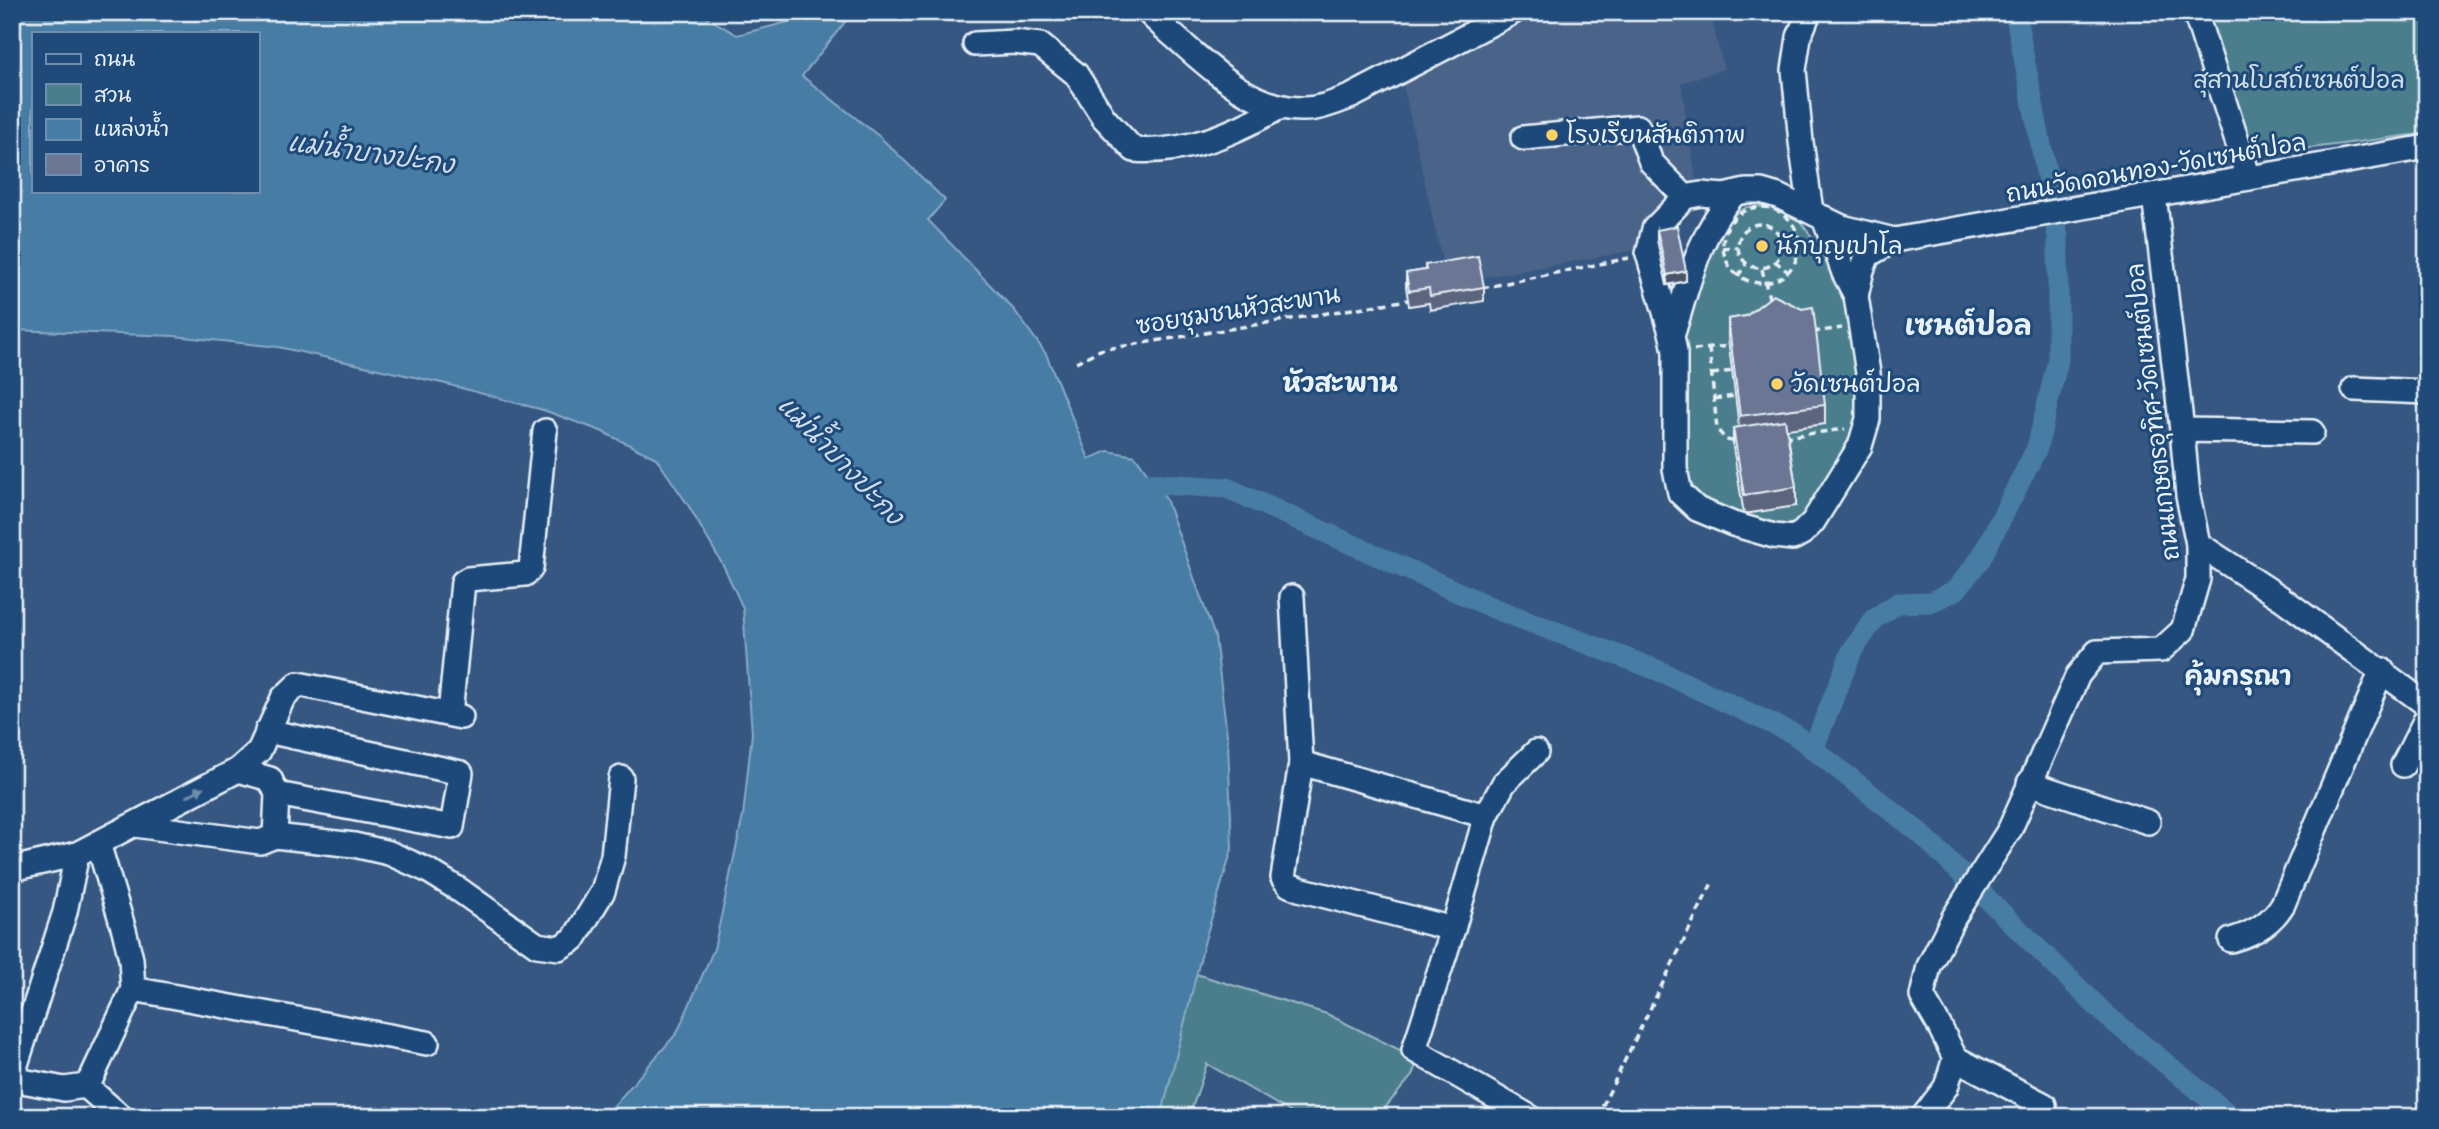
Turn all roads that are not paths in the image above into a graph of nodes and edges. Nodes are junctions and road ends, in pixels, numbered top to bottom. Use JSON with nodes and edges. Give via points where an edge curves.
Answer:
{"nodes":[{"id":1,"x":1148,"y":12,"type":"edge"},
{"id":2,"x":1513,"y":12,"type":"edge"},
{"id":3,"x":1809,"y":12,"type":"edge"},
{"id":4,"x":2195,"y":12,"type":"edge"},
{"id":5,"x":975,"y":44,"type":"dead end"},
{"id":6,"x":1280,"y":107,"type":"junction"},
{"id":7,"x":1522,"y":138,"type":"dead end"},
{"id":8,"x":2427,"y":147,"type":"edge"},
{"id":9,"x":2249,"y":178,"type":"junction"},
{"id":10,"x":1734,"y":194,"type":"junction"},
{"id":11,"x":2154,"y":195,"type":"junction"},
{"id":12,"x":1685,"y":197,"type":"junction"},
{"id":13,"x":1817,"y":215,"type":"junction"},
{"id":14,"x":1894,"y":240,"type":"junction"},
{"id":15,"x":1856,"y":296,"type":"junction"},
{"id":16,"x":1673,"y":344,"type":"junction"},
{"id":17,"x":2354,"y":389,"type":"dead end"},
{"id":18,"x":2427,"y":391,"type":"edge"},
{"id":19,"x":2182,"y":430,"type":"junction"},
{"id":20,"x":545,"y":431,"type":"dead end"},
{"id":21,"x":2312,"y":432,"type":"dead end"},
{"id":22,"x":2198,"y":544,"type":"junction"},
{"id":23,"x":1292,"y":597,"type":"dead end"},
{"id":24,"x":2382,"y":670,"type":"junction"},
{"id":25,"x":2427,"y":705,"type":"edge"},
{"id":26,"x":2427,"y":717,"type":"edge"},
{"id":27,"x":267,"y":731,"type":"junction"},
{"id":28,"x":1536,"y":752,"type":"dead end"},
{"id":29,"x":1301,"y":763,"type":"junction"},
{"id":30,"x":2403,"y":765,"type":"dead end"},
{"id":31,"x":238,"y":770,"type":"junction"},
{"id":32,"x":621,"y":778,"type":"dead end"},
{"id":33,"x":2029,"y":783,"type":"junction"},
{"id":34,"x":277,"y":794,"type":"junction"},
{"id":35,"x":1486,"y":816,"type":"junction"},
{"id":36,"x":2148,"y":822,"type":"dead end"},
{"id":37,"x":135,"y":825,"type":"junction"},
{"id":38,"x":275,"y":836,"type":"junction"},
{"id":39,"x":98,"y":843,"type":"junction"},
{"id":40,"x":77,"y":854,"type":"junction"},
{"id":41,"x":12,"y":869,"type":"edge"},
{"id":42,"x":1453,"y":929,"type":"junction"},
{"id":43,"x":2231,"y":940,"type":"dead end"},
{"id":44,"x":133,"y":989,"type":"junction"},
{"id":45,"x":426,"y":1043,"type":"dead end"},
{"id":46,"x":1955,"y":1058,"type":"junction"},
{"id":47,"x":12,"y":1078,"type":"edge"},
{"id":48,"x":86,"y":1086,"type":"junction"},
{"id":49,"x":121,"y":1117,"type":"edge"},
{"id":50,"x":1530,"y":1117,"type":"edge"},
{"id":51,"x":1923,"y":1117,"type":"edge"},
{"id":52,"x":2038,"y":1117,"type":"edge"}],
"edges":[{"from":1,"to":6,"type":"street","via":[[1228,82]]},
{"from":2,"to":6,"type":"street","via":[[1352,96],[1303,110]]},
{"from":3,"to":13,"type":"street","via":[[1799,37],[1794,71],[1801,142]]},
{"from":4,"to":9,"type":"street"},
{"from":5,"to":6,"type":"street","via":[[1040,44],[1076,74],[1104,118],[1134,150],[1156,152],[1214,139]]},
{"from":7,"to":12,"type":"street","via":[[1639,127],[1651,162]]},
{"from":8,"to":9,"type":"street","name":"ถนนวัดดอนทอง-วัดเซนต์ปอล"},
{"from":9,"to":11,"type":"street","name":"ถนนวัดดอนทอง-วัดเซนต์ปอล"},
{"from":10,"to":12,"type":"street"},
{"from":10,"to":13,"type":"street","via":[[1761,191]]},
{"from":10,"to":16,"type":"street","via":[[1701,243]]},
{"from":11,"to":14,"type":"street","name":"ถนนวัดดอนทอง-วัดเซนต์ปอล"},
{"from":11,"to":19,"type":"street","name":"ถนนเกษตรอุทิศ-วัดเซนต์ปอล"},
{"from":12,"to":16,"type":"street","via":[[1654,229],[1648,254]]},
{"from":13,"to":14,"type":"street"},
{"from":13,"to":15,"type":"street"},
{"from":14,"to":15,"type":"street","via":[[1868,255]]},
{"from":15,"to":16,"type":"street","via":[[1868,373],[1868,419],[1860,446],[1813,522],[1793,538],[1733,524],[1697,509],[1680,493],[1675,469]]},
{"from":17,"to":18,"type":"street"},
{"from":19,"to":21,"type":"street"},
{"from":19,"to":22,"type":"street","name":"ถนนเกษตรอุทิศ-วัดเซนต์ปอล"},
{"from":20,"to":27,"type":"street","via":[[531,568],[525,574],[463,582],[455,716],[298,684],[283,698]]},
{"from":22,"to":24,"type":"street"},
{"from":22,"to":33,"type":"street","name":"ถนนเกษตรอุทิศ-วัดเซนต์ปอล","via":[[2197,579],[2183,630],[2161,650],[2097,652],[2078,675]]},
{"from":23,"to":29,"type":"street"},
{"from":24,"to":25,"type":"street"},
{"from":24,"to":43,"type":"street","via":[[2283,904],[2262,927]]},
{"from":26,"to":30,"type":"street"},
{"from":27,"to":31,"type":"street","via":[[259,751]]},
{"from":27,"to":34,"type":"street","via":[[461,773],[452,827]]},
{"from":28,"to":35,"type":"street","via":[[1504,783]]},
{"from":29,"to":35,"type":"street"},
{"from":29,"to":42,"type":"street","via":[[1283,878],[1289,885]]},
{"from":31,"to":34,"type":"street","via":[[270,779]]},
{"from":37,"to":31,"type":"street","one_way":true},
{"from":32,"to":38,"type":"street","via":[[603,891],[574,939],[559,948],[537,945],[458,889],[389,853]]},
{"from":33,"to":36,"type":"street"},
{"from":33,"to":46,"type":"street","name":"ถนนเกษตรอุทิศ-วัดเซนต์ปอล","via":[[2010,829],[1928,966],[1922,996]]},
{"from":34,"to":38,"type":"street"},
{"from":35,"to":42,"type":"street"},
{"from":37,"to":38,"type":"street","via":[[260,842]]},
{"from":37,"to":39,"type":"street"},
{"from":39,"to":40,"type":"street"},
{"from":39,"to":44,"type":"street","via":[[131,959]]},
{"from":40,"to":41,"type":"street"},
{"from":40,"to":47,"type":"street","via":[[65,912]]},
{"from":42,"to":50,"type":"street","via":[[1414,1050]]},
{"from":44,"to":45,"type":"street"},
{"from":44,"to":48,"type":"street"},
{"from":46,"to":51,"type":"street","via":[[1946,1087]]},
{"from":46,"to":52,"type":"street","via":[[2044,1105]]},
{"from":47,"to":48,"type":"street","via":[[64,1089]]},
{"from":48,"to":49,"type":"street"}]}
